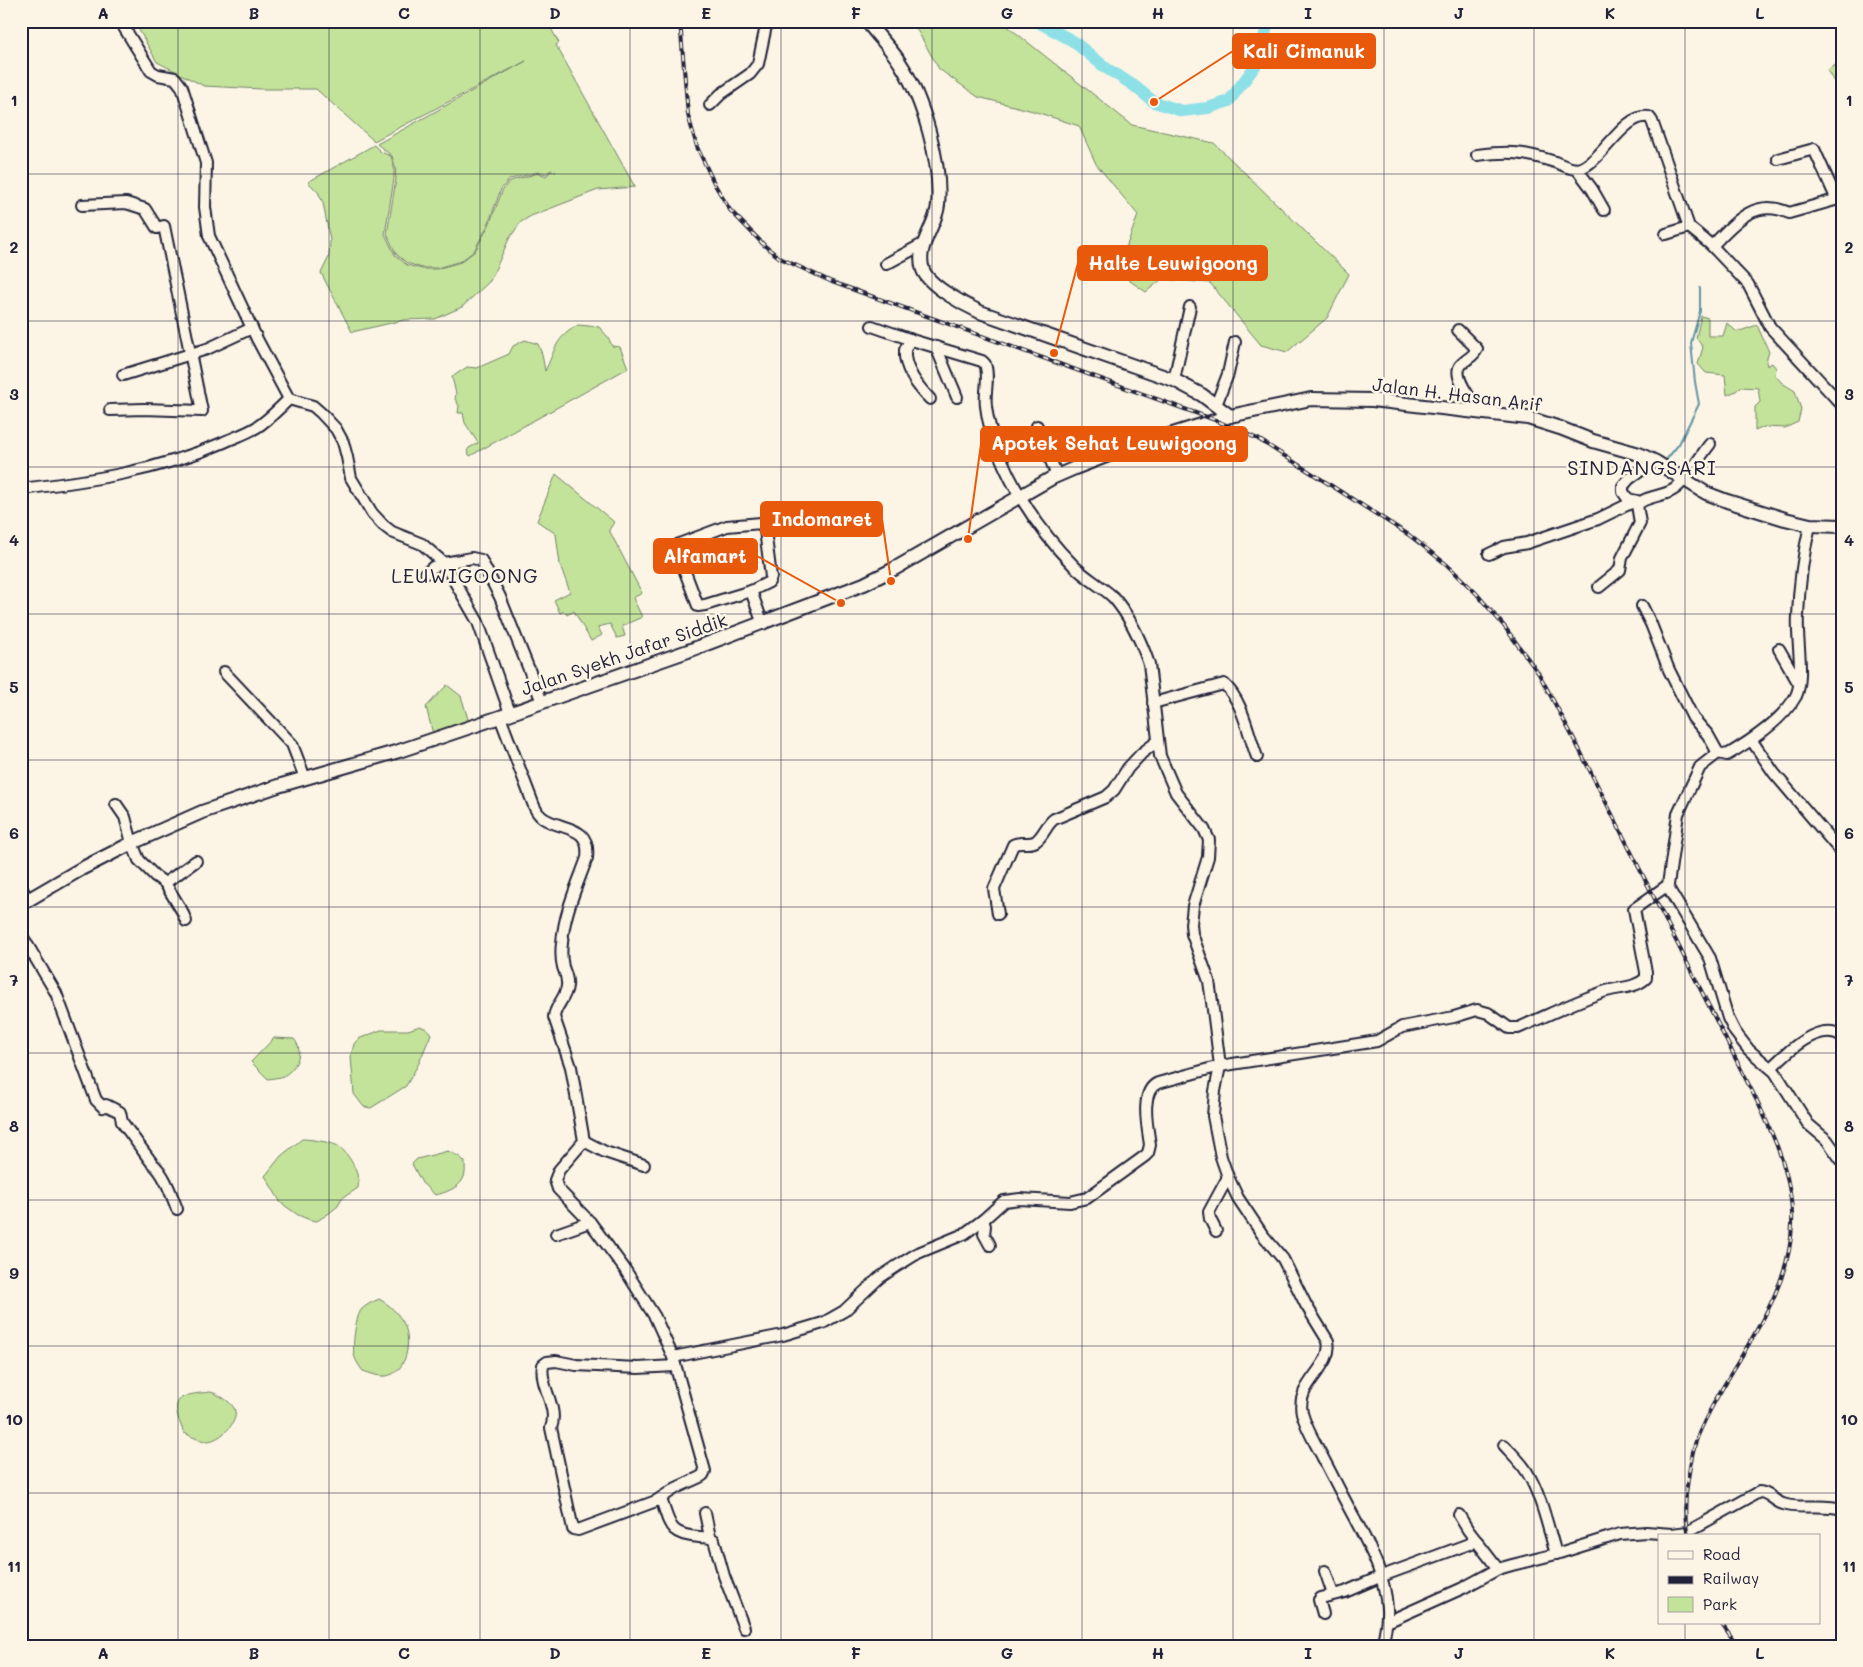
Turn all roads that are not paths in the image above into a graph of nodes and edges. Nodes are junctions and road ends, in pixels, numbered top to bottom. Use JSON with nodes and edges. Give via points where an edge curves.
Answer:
{"nodes":[{"id":1,"x":120,"y":21,"type":"edge"},
{"id":2,"x":767,"y":21,"type":"edge"},
{"id":3,"x":867,"y":21,"type":"edge"},
{"id":4,"x":710,"y":105,"type":"dead end"},
{"id":5,"x":1477,"y":155,"type":"dead end"},
{"id":6,"x":1778,"y":159,"type":"dead end"},
{"id":7,"x":1577,"y":169,"type":"junction"},
{"id":8,"x":1840,"y":199,"type":"edge"},
{"id":9,"x":82,"y":205,"type":"dead end"},
{"id":10,"x":1604,"y":210,"type":"dead end"},
{"id":11,"x":1689,"y":227,"type":"junction"},
{"id":12,"x":1666,"y":234,"type":"dead end"},
{"id":13,"x":923,"y":244,"type":"junction"},
{"id":14,"x":1712,"y":246,"type":"junction"},
{"id":15,"x":886,"y":264,"type":"dead end"},
{"id":16,"x":1190,"y":306,"type":"dead end"},
{"id":17,"x":872,"y":326,"type":"dead end"},
{"id":18,"x":252,"y":328,"type":"junction"},
{"id":19,"x":1458,"y":330,"type":"dead end"},
{"id":20,"x":910,"y":340,"type":"junction"},
{"id":21,"x":1235,"y":342,"type":"dead end"},
{"id":22,"x":936,"y":347,"type":"junction"},
{"id":23,"x":190,"y":355,"type":"junction"},
{"id":24,"x":123,"y":375,"type":"dead end"},
{"id":25,"x":1174,"y":380,"type":"junction"},
{"id":26,"x":957,"y":397,"type":"dead end"},
{"id":27,"x":289,"y":399,"type":"junction"},
{"id":28,"x":930,"y":399,"type":"dead end"},
{"id":29,"x":1216,"y":405,"type":"junction"},
{"id":30,"x":1842,"y":405,"type":"edge"},
{"id":31,"x":110,"y":410,"type":"dead end"},
{"id":32,"x":1230,"y":416,"type":"junction"},
{"id":33,"x":1522,"y":416,"type":"junction"},
{"id":34,"x":1037,"y":426,"type":"dead end"},
{"id":35,"x":1710,"y":444,"type":"dead end"},
{"id":36,"x":1659,"y":464,"type":"junction"},
{"id":37,"x":1057,"y":476,"type":"junction"},
{"id":38,"x":1679,"y":485,"type":"junction"},
{"id":39,"x":21,"y":489,"type":"edge"},
{"id":40,"x":1020,"y":497,"type":"junction"},
{"id":41,"x":1638,"y":501,"type":"junction"},
{"id":42,"x":1842,"y":526,"type":"edge"},
{"id":43,"x":1808,"y":532,"type":"junction"},
{"id":44,"x":1489,"y":554,"type":"dead end"},
{"id":45,"x":444,"y":563,"type":"junction"},
{"id":46,"x":426,"y":573,"type":"dead end"},
{"id":47,"x":1599,"y":587,"type":"dead end"},
{"id":48,"x":750,"y":591,"type":"junction"},
{"id":49,"x":1642,"y":606,"type":"dead end"},
{"id":50,"x":764,"y":624,"type":"junction"},
{"id":51,"x":1780,"y":650,"type":"dead end"},
{"id":52,"x":224,"y":672,"type":"dead end"},
{"id":53,"x":1800,"y":685,"type":"junction"},
{"id":54,"x":542,"y":702,"type":"junction"},
{"id":55,"x":1153,"y":703,"type":"junction"},
{"id":56,"x":505,"y":715,"type":"junction"},
{"id":57,"x":1158,"y":740,"type":"junction"},
{"id":58,"x":1752,"y":741,"type":"junction"},
{"id":59,"x":1718,"y":753,"type":"junction"},
{"id":60,"x":1257,"y":757,"type":"dead end"},
{"id":61,"x":305,"y":778,"type":"junction"},
{"id":62,"x":116,"y":804,"type":"dead end"},
{"id":63,"x":132,"y":843,"type":"junction"},
{"id":64,"x":1842,"y":853,"type":"edge"},
{"id":65,"x":196,"y":861,"type":"dead end"},
{"id":66,"x":165,"y":883,"type":"junction"},
{"id":67,"x":1667,"y":886,"type":"junction"},
{"id":68,"x":21,"y":887,"type":"edge"},
{"id":69,"x":25,"y":902,"type":"edge"},
{"id":70,"x":998,"y":914,"type":"dead end"},
{"id":71,"x":186,"y":922,"type":"dead end"},
{"id":72,"x":21,"y":934,"type":"edge"},
{"id":73,"x":1842,"y":1036,"type":"edge"},
{"id":74,"x":1220,"y":1066,"type":"junction"},
{"id":75,"x":1771,"y":1068,"type":"junction"},
{"id":76,"x":584,"y":1141,"type":"junction"},
{"id":77,"x":1842,"y":1161,"type":"edge"},
{"id":78,"x":644,"y":1165,"type":"dead end"},
{"id":79,"x":1228,"y":1177,"type":"junction"},
{"id":80,"x":177,"y":1209,"type":"dead end"},
{"id":81,"x":984,"y":1220,"type":"junction"},
{"id":82,"x":590,"y":1222,"type":"junction"},
{"id":83,"x":1216,"y":1231,"type":"dead end"},
{"id":84,"x":556,"y":1234,"type":"dead end"},
{"id":85,"x":990,"y":1245,"type":"dead end"},
{"id":86,"x":674,"y":1362,"type":"junction"},
{"id":87,"x":1504,"y":1445,"type":"dead end"},
{"id":88,"x":661,"y":1499,"type":"junction"},
{"id":89,"x":1842,"y":1509,"type":"edge"},
{"id":90,"x":706,"y":1514,"type":"dead end"},
{"id":91,"x":1460,"y":1516,"type":"dead end"},
{"id":92,"x":710,"y":1537,"type":"junction"},
{"id":93,"x":1476,"y":1541,"type":"junction"},
{"id":94,"x":1556,"y":1554,"type":"junction"},
{"id":95,"x":1498,"y":1569,"type":"junction"},
{"id":96,"x":1326,"y":1571,"type":"dead end"},
{"id":97,"x":1382,"y":1576,"type":"junction"},
{"id":98,"x":1333,"y":1594,"type":"junction"},
{"id":99,"x":1323,"y":1614,"type":"dead end"},
{"id":100,"x":1387,"y":1622,"type":"junction"},
{"id":101,"x":744,"y":1628,"type":"dead end"},
{"id":102,"x":1382,"y":1646,"type":"edge"}],
"edges":[{"from":1,"to":18,"type":"street","via":[[151,71],[175,78],[182,87],[206,163],[205,207],[209,236]]},
{"from":2,"to":4,"type":"street","via":[[758,64]]},
{"from":3,"to":13,"type":"main road","via":[[905,71],[929,129],[938,194],[934,223]]},
{"from":5,"to":7,"type":"street","via":[[1502,152],[1529,154]]},
{"from":6,"to":8,"type":"street","via":[[1814,149]]},
{"from":7,"to":10,"type":"street"},
{"from":7,"to":11,"type":"street","via":[[1589,165],[1636,118],[1649,117]]},
{"from":8,"to":14,"type":"street","via":[[1789,213],[1780,209],[1753,210]]},
{"from":9,"to":23,"type":"street","via":[[126,203],[145,209],[157,228],[164,226]]},
{"from":11,"to":12,"type":"street"},
{"from":11,"to":14,"type":"street"},
{"from":13,"to":15,"type":"street"},
{"from":13,"to":25,"type":"main road","via":[[921,259],[925,274],[964,304]]},
{"from":14,"to":30,"type":"street","via":[[1748,284],[1773,331]]},
{"from":16,"to":25,"type":"street"},
{"from":17,"to":20,"type":"street"},
{"from":18,"to":23,"type":"street"},
{"from":18,"to":27,"type":"street"},
{"from":19,"to":33,"type":"street","via":[[1478,349],[1458,368],[1458,376],[1473,403]]},
{"from":20,"to":22,"type":"street"},
{"from":20,"to":28,"type":"street","via":[[905,350],[907,361],[916,382]]},
{"from":21,"to":29,"type":"street","via":[[1228,374]]},
{"from":22,"to":26,"type":"street"},
{"from":22,"to":40,"type":"street","via":[[985,364],[986,408],[1003,462]]},
{"from":23,"to":24,"type":"street"},
{"from":23,"to":31,"type":"street","via":[[202,411]]},
{"from":25,"to":29,"type":"main road"},
{"from":27,"to":39,"type":"street","via":[[259,426],[164,464],[82,482]]},
{"from":27,"to":45,"type":"street","via":[[313,406],[336,429],[351,478],[372,513],[387,530],[422,544]]},
{"from":29,"to":32,"type":"main road"},
{"from":32,"to":33,"type":"main road","name":"Jalan H. Hasan Arif","via":[[1323,398]]},
{"from":32,"to":37,"type":"main road","name":"Jalan Syekh Jafar Siddik","via":[[1122,450]]},
{"from":33,"to":36,"type":"main road","name":"Jalan H. Hasan Arif","via":[[1639,454]]},
{"from":34,"to":37,"type":"street"},
{"from":35,"to":38,"type":"street"},
{"from":36,"to":38,"type":"main road","name":"Jalan H. Hasan Arif"},
{"from":36,"to":41,"type":"street","via":[[1629,479],[1623,486],[1630,501]]},
{"from":37,"to":40,"type":"main road","name":"Jalan Syekh Jafar Siddik"},
{"from":38,"to":41,"type":"street","via":[[1665,494]]},
{"from":38,"to":43,"type":"main road","name":"Jalan H. Hasan Arif","via":[[1785,519]]},
{"from":40,"to":50,"type":"main road","name":"Jalan Syekh Jafar Siddik","via":[[872,580]]},
{"from":40,"to":55,"type":"street","via":[[1058,550],[1112,597],[1129,621],[1149,664]]},
{"from":41,"to":44,"type":"street","via":[[1598,520]]},
{"from":41,"to":47,"type":"street","via":[[1636,508],[1640,523],[1622,558],[1620,570]]},
{"from":42,"to":43,"type":"main road","name":"Jalan H. Hasan Arif"},
{"from":43,"to":53,"type":"street","via":[[1801,566],[1797,618]]},
{"from":45,"to":46,"type":"street"},
{"from":45,"to":54,"type":"street","via":[[480,559],[500,597]]},
{"from":45,"to":56,"type":"street","via":[[478,622]]},
{"from":48,"to":48,"type":"street","via":[[767,584],[770,579],[765,530],[761,523],[727,526],[676,548],[698,606]]},
{"from":48,"to":50,"type":"street"},
{"from":49,"to":59,"type":"street","via":[[1693,718]]},
{"from":50,"to":54,"type":"main road","name":"Jalan Syekh Jafar Siddik"},
{"from":51,"to":53,"type":"street"},
{"from":52,"to":61,"type":"street","via":[[292,744]]},
{"from":53,"to":58,"type":"street","via":[[1791,704]]},
{"from":54,"to":56,"type":"main road","name":"Jalan Syekh Jafar Siddik"},
{"from":55,"to":57,"type":"street"},
{"from":55,"to":60,"type":"street","via":[[1224,684],[1245,718]]},
{"from":56,"to":61,"type":"main road","name":"Jalan Syekh Jafar Siddik"},
{"from":56,"to":76,"type":"street","via":[[538,813],[549,821],[580,832],[588,851],[564,922],[562,959],[568,985],[554,1012],[570,1067]]},
{"from":57,"to":70,"type":"street","via":[[1128,768],[1106,798],[1054,819],[1036,842],[1013,845],[994,889]]},
{"from":57,"to":74,"type":"street","via":[[1160,756],[1171,783],[1209,840],[1208,857],[1191,924],[1209,981]]},
{"from":58,"to":59,"type":"street","via":[[1726,755]]},
{"from":58,"to":64,"type":"street","via":[[1774,773]]},
{"from":59,"to":67,"type":"street","via":[[1700,766],[1678,814]]},
{"from":61,"to":63,"type":"main road","name":"Jalan Syekh Jafar Siddik","via":[[202,812]]},
{"from":62,"to":63,"type":"street","via":[[125,817]]},
{"from":63,"to":66,"type":"street","via":[[144,866]]},
{"from":63,"to":69,"type":"main road","name":"Jalan Syekh Jafar Siddik"},
{"from":65,"to":66,"type":"street"},
{"from":66,"to":71,"type":"street"},
{"from":67,"to":74,"type":"street","via":[[1634,909],[1647,976],[1636,984],[1601,993],[1518,1028],[1509,1028],[1488,1013],[1477,1010],[1402,1027],[1377,1041]]},
{"from":67,"to":75,"type":"street","via":[[1710,958],[1735,1032],[1749,1050]]},
{"from":68,"to":69,"type":"street"},
{"from":72,"to":80,"type":"street","via":[[56,993],[96,1100],[102,1107],[106,1105],[120,1112],[122,1122],[168,1187]]},
{"from":73,"to":75,"type":"street","via":[[1833,1032],[1807,1038]]},
{"from":74,"to":79,"type":"street","via":[[1213,1116]]},
{"from":74,"to":81,"type":"street","via":[[1153,1085],[1146,1098],[1148,1153],[1087,1198],[1070,1202],[1004,1201]]},
{"from":75,"to":77,"type":"street","via":[[1808,1124],[1827,1140]]},
{"from":76,"to":78,"type":"street"},
{"from":76,"to":82,"type":"street","via":[[564,1162],[555,1180],[561,1193]]},
{"from":79,"to":83,"type":"street","via":[[1209,1212]]},
{"from":79,"to":97,"type":"street","via":[[1249,1215],[1283,1259],[1328,1341],[1327,1356],[1304,1391],[1302,1413]]},
{"from":81,"to":85,"type":"street","via":[[984,1234]]},
{"from":81,"to":86,"type":"street","via":[[964,1234],[918,1253],[875,1282],[844,1311],[823,1323]]},
{"from":82,"to":84,"type":"street"},
{"from":82,"to":86,"type":"street","via":[[646,1301]]},
{"from":86,"to":88,"type":"street","via":[[705,1471],[704,1475]]},
{"from":86,"to":88,"type":"street","via":[[638,1368],[556,1361],[547,1362],[542,1368],[551,1402],[551,1428],[573,1529],[578,1530]]},
{"from":87,"to":94,"type":"street","via":[[1518,1459],[1534,1485]]},
{"from":88,"to":92,"type":"street","via":[[674,1530]]},
{"from":89,"to":94,"type":"street","via":[[1828,1505],[1783,1505],[1767,1493],[1759,1492],[1687,1532],[1620,1534]]},
{"from":90,"to":92,"type":"street"},
{"from":91,"to":93,"type":"street"},
{"from":92,"to":101,"type":"street","via":[[716,1544],[724,1576]]},
{"from":93,"to":95,"type":"street"},
{"from":93,"to":97,"type":"street"},
{"from":94,"to":95,"type":"street"},
{"from":95,"to":100,"type":"street"},
{"from":96,"to":98,"type":"street"},
{"from":97,"to":98,"type":"street"},
{"from":97,"to":100,"type":"street"},
{"from":98,"to":99,"type":"street","via":[[1319,1600]]},
{"from":100,"to":102,"type":"street"}]}
